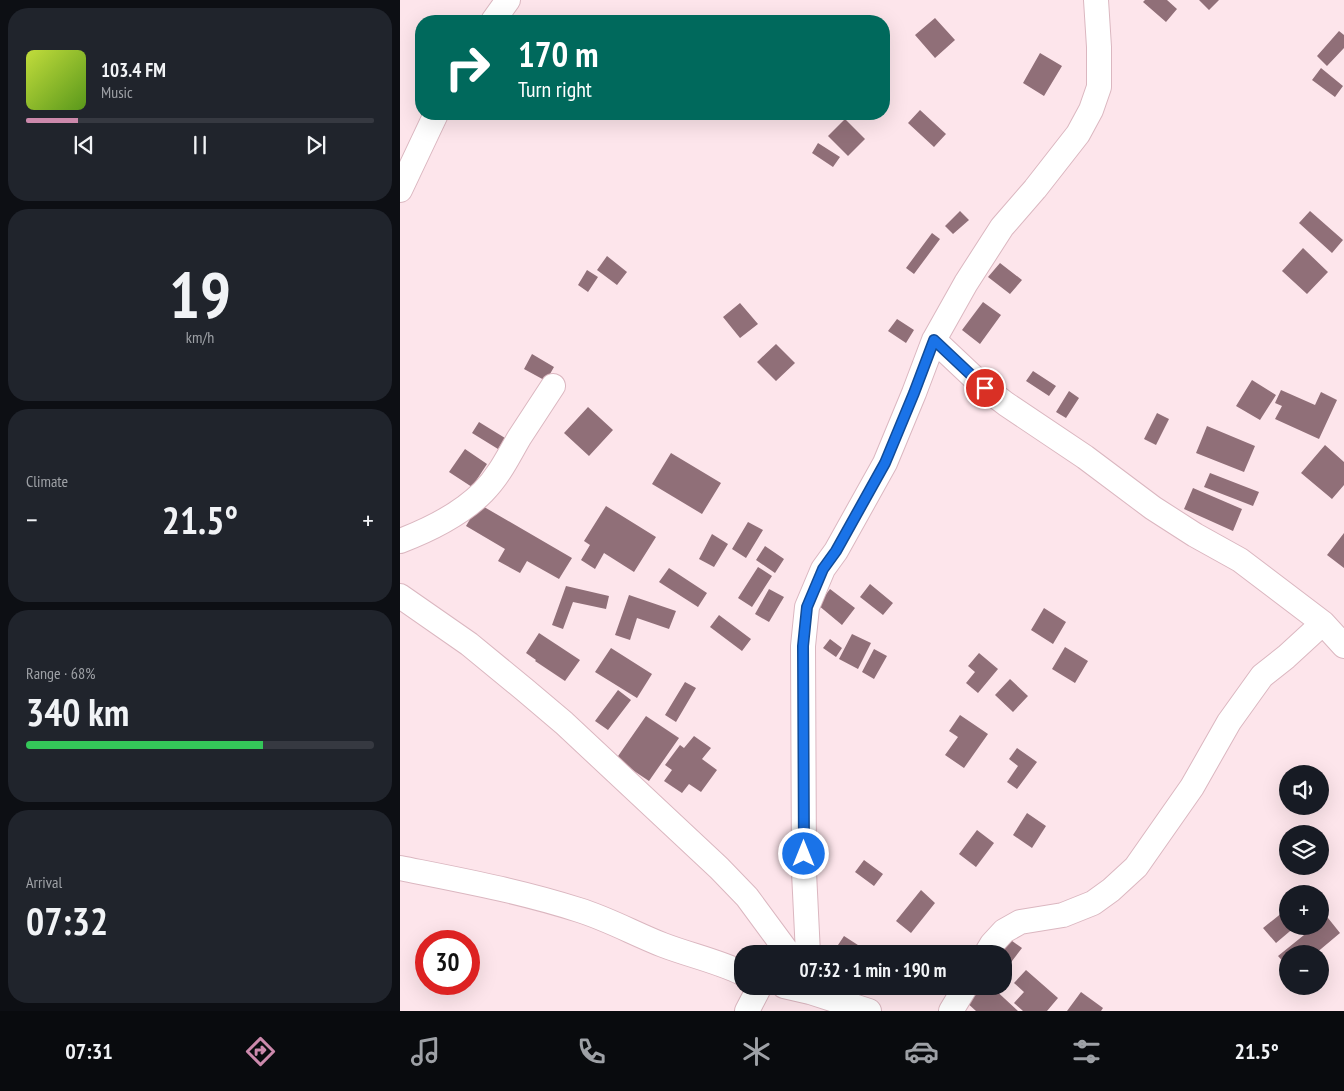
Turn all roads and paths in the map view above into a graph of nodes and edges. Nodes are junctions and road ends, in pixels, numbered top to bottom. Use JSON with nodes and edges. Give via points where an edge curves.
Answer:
{"nodes":[{"id":1,"x":508,"y":0,"type":"edge"},
{"id":2,"x":1096,"y":0,"type":"edge"},
{"id":3,"x":497,"y":15,"type":"edge"},
{"id":4,"x":433,"y":120,"type":"edge"},
{"id":5,"x":400,"y":190,"type":"edge"},
{"id":6,"x":934,"y":340,"type":"junction"},
{"id":7,"x":553,"y":386,"type":"dead end"},
{"id":8,"x":400,"y":541,"type":"edge"},
{"id":9,"x":400,"y":596,"type":"edge"},
{"id":10,"x":1323,"y":623,"type":"junction"},
{"id":11,"x":1344,"y":646,"type":"edge"},
{"id":12,"x":400,"y":868,"type":"edge"},
{"id":13,"x":782,"y":945,"type":"edge"},
{"id":14,"x":808,"y":945,"type":"edge"},
{"id":15,"x":991,"y":945,"type":"edge"},
{"id":16,"x":734,"y":969,"type":"edge"},
{"id":17,"x":755,"y":995,"type":"edge"},
{"id":18,"x":827,"y":995,"type":"edge"},
{"id":19,"x":961,"y":995,"type":"edge"},
{"id":20,"x":747,"y":1011,"type":"edge"},
{"id":21,"x":869,"y":1011,"type":"edge"},
{"id":22,"x":951,"y":1011,"type":"edge"}],
"edges":[{"from":1,"to":3,"type":"street"},
{"from":2,"to":6,"type":"street","via":[[1099,88],[1091,110],[1078,134],[1002,227]]},
{"from":4,"to":5,"type":"street"},
{"from":6,"to":10,"type":"street","via":[[1006,404],[1160,513],[1240,560]]},
{"from":6,"to":14,"type":"street","via":[[885,463],[823,569],[807,607],[803,646]]},
{"from":7,"to":8,"type":"street","via":[[498,474],[482,493],[444,521]]},
{"from":9,"to":13,"type":"street","via":[[469,644],[564,723],[719,868],[747,897]]},
{"from":10,"to":11,"type":"street"},
{"from":10,"to":15,"type":"street","via":[[1262,676],[1229,722],[1192,787],[1136,867],[1093,903],[1063,915],[1020,922],[1004,930]]},
{"from":12,"to":16,"type":"street","via":[[473,882],[580,910]]},
{"from":17,"to":20,"type":"street"},
{"from":18,"to":21,"type":"street"},
{"from":19,"to":22,"type":"street"}]}
